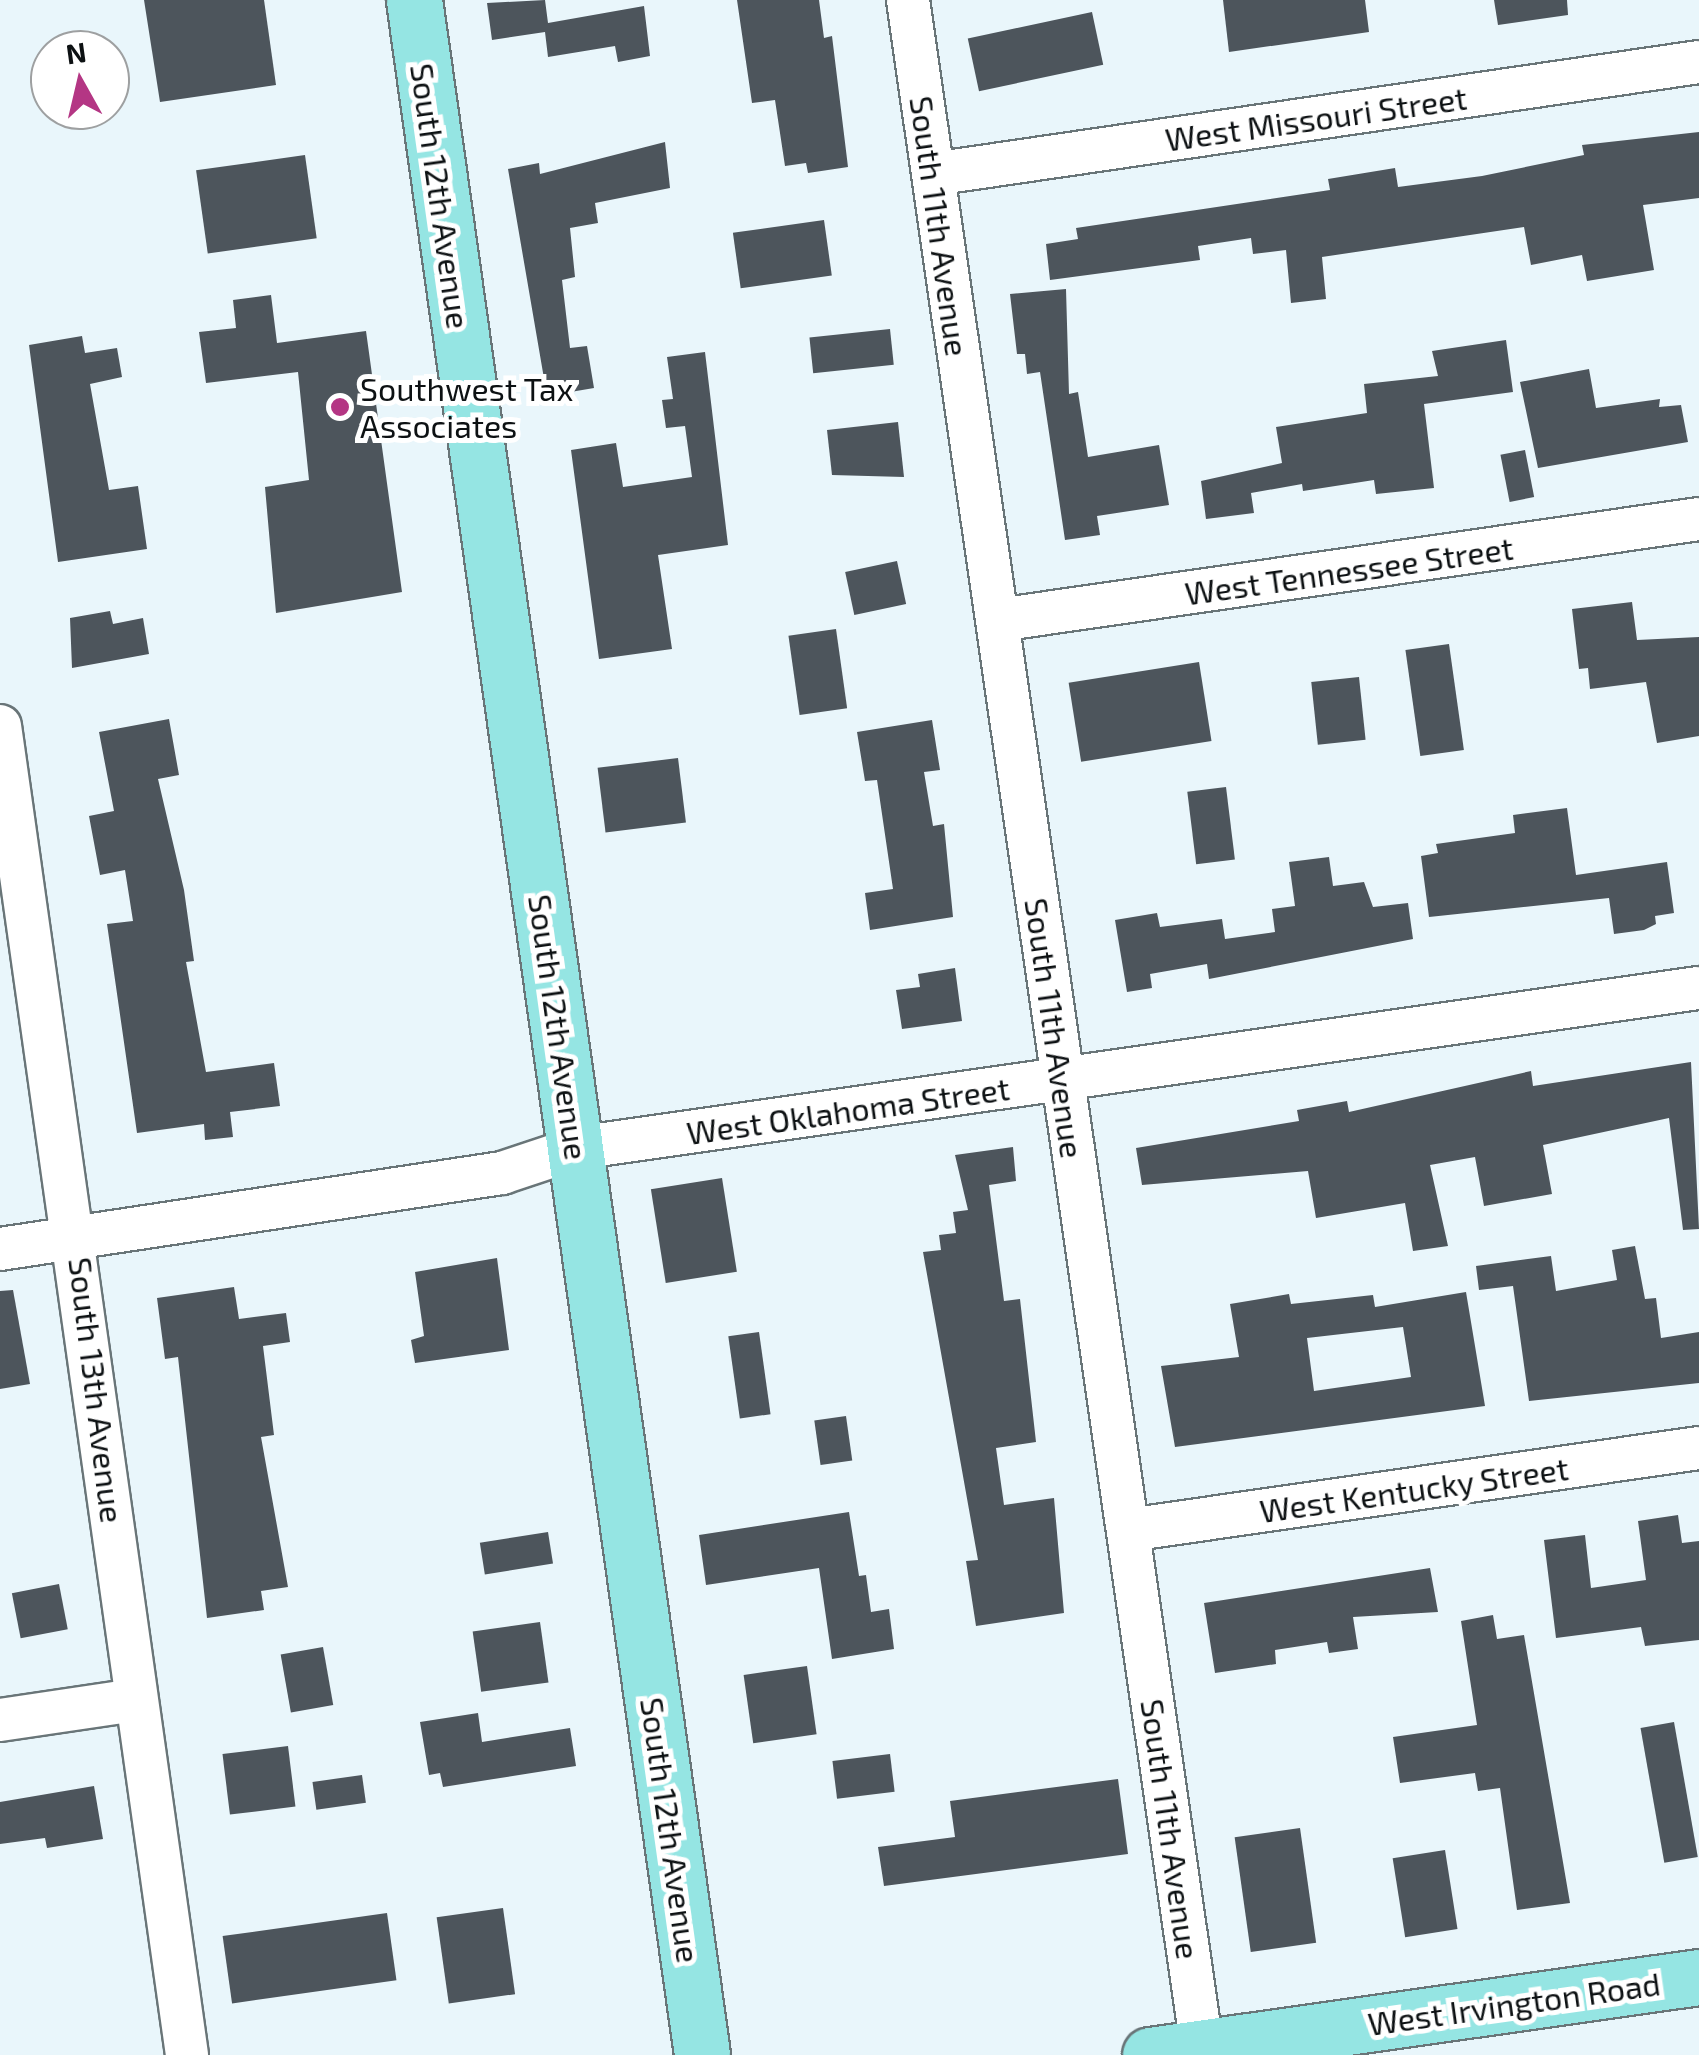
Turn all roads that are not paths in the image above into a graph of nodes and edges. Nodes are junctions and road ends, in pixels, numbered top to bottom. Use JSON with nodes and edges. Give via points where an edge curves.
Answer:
{"nodes":[{"id":1,"x":414,"y":0,"type":"edge"},
{"id":2,"x":908,"y":0,"type":"edge"},
{"id":3,"x":1699,"y":62,"type":"edge"},
{"id":4,"x":933,"y":174,"type":"junction"},
{"id":5,"x":1699,"y":519,"type":"edge"},
{"id":6,"x":998,"y":620,"type":"junction"},
{"id":7,"x":0,"y":726,"type":"edge"},
{"id":8,"x":4,"y":785,"type":"edge"},
{"id":9,"x":1699,"y":988,"type":"edge"},
{"id":10,"x":1061,"y":1080,"type":"junction"},
{"id":11,"x":577,"y":1148,"type":"junction"},
{"id":12,"x":78,"y":1237,"type":"junction"},
{"id":13,"x":0,"y":1249,"type":"edge"},
{"id":14,"x":1699,"y":1448,"type":"edge"},
{"id":15,"x":1128,"y":1530,"type":"junction"},
{"id":16,"x":134,"y":1700,"type":"junction"},
{"id":17,"x":0,"y":1720,"type":"edge"},
{"id":18,"x":1699,"y":1977,"type":"edge"},
{"id":19,"x":1185,"y":2052,"type":"edge"},
{"id":20,"x":187,"y":2055,"type":"edge"},
{"id":21,"x":702,"y":2055,"type":"edge"}],
"edges":[{"from":1,"to":11,"type":"main road","name":"South 12th Avenue"},
{"from":2,"to":4,"type":"street","name":"South 11th Avenue"},
{"from":3,"to":4,"type":"street","name":"West Missouri Street"},
{"from":4,"to":6,"type":"street","name":"South 11th Avenue"},
{"from":5,"to":6,"type":"street","name":"West Tennessee Street"},
{"from":6,"to":10,"type":"street","name":"South 11th Avenue"},
{"from":7,"to":8,"type":"street","name":"South 13th Avenue"},
{"from":8,"to":12,"type":"street","name":"South 13th Avenue"},
{"from":9,"to":10,"type":"street","name":"West Oklahoma Street"},
{"from":10,"to":11,"type":"street","name":"West Oklahoma Street"},
{"from":10,"to":15,"type":"street","name":"South 11th Avenue"},
{"from":11,"to":12,"type":"street","name":"West Oklahoma Street","via":[[502,1172]]},
{"from":11,"to":21,"type":"main road","name":"South 12th Avenue"},
{"from":12,"to":13,"type":"street","name":"West Oklahoma Street"},
{"from":12,"to":16,"type":"street","name":"South 13th Avenue"},
{"from":14,"to":15,"type":"street","name":"West Kentucky Street"},
{"from":15,"to":19,"type":"street","name":"South 11th Avenue"},
{"from":16,"to":17,"type":"street"},
{"from":16,"to":20,"type":"street","name":"South 13th Avenue"},
{"from":18,"to":19,"type":"main road","name":"West Irvington Road"}]}
